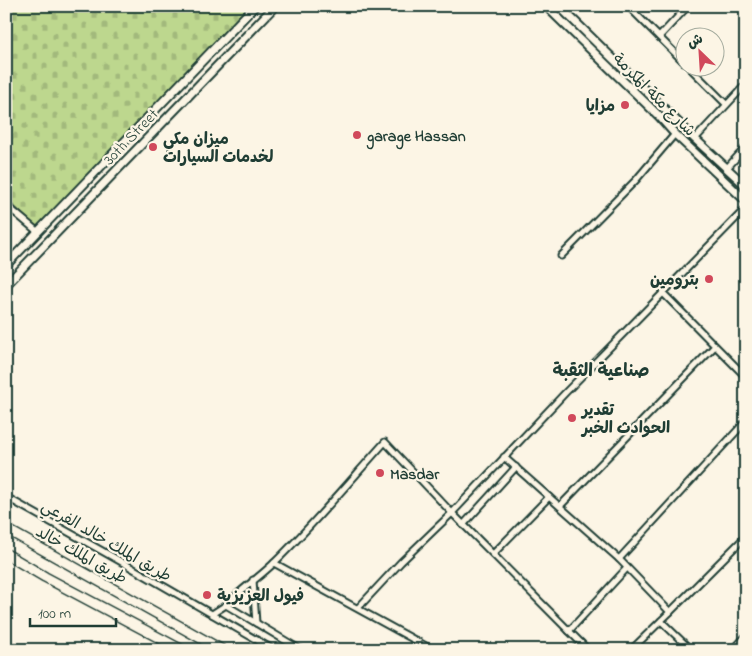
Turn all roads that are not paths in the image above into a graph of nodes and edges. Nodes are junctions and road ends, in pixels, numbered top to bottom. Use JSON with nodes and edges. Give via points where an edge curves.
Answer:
{"nodes":[{"id":1,"x":255,"y":6,"type":"edge"},
{"id":2,"x":275,"y":6,"type":"edge"},
{"id":3,"x":547,"y":6,"type":"edge"},
{"id":4,"x":559,"y":6,"type":"edge"},
{"id":5,"x":628,"y":6,"type":"edge"},
{"id":6,"x":688,"y":6,"type":"edge"},
{"id":7,"x":659,"y":37,"type":"junction"},
{"id":8,"x":674,"y":52,"type":"edge"},
{"id":9,"x":700,"y":78,"type":"edge"},
{"id":10,"x":746,"y":84,"type":"edge"},
{"id":11,"x":726,"y":104,"type":"junction"},
{"id":12,"x":675,"y":134,"type":"junction"},
{"id":13,"x":696,"y":139,"type":"junction"},
{"id":14,"x":746,"y":147,"type":"edge"},
{"id":15,"x":727,"y":168,"type":"junction"},
{"id":16,"x":746,"y":186,"type":"edge"},
{"id":17,"x":746,"y":201,"type":"edge"},
{"id":18,"x":6,"y":205,"type":"edge"},
{"id":19,"x":746,"y":208,"type":"edge"},
{"id":20,"x":38,"y":232,"type":"junction"},
{"id":21,"x":6,"y":252,"type":"edge"},
{"id":22,"x":561,"y":256,"type":"dead end"},
{"id":23,"x":13,"y":258,"type":"junction"},
{"id":24,"x":6,"y":265,"type":"edge"},
{"id":25,"x":6,"y":285,"type":"edge"},
{"id":26,"x":663,"y":293,"type":"junction"},
{"id":27,"x":715,"y":346,"type":"junction"},
{"id":28,"x":746,"y":377,"type":"edge"},
{"id":29,"x":746,"y":421,"type":"edge"},
{"id":30,"x":504,"y":457,"type":"junction"},
{"id":31,"x":516,"y":467,"type":"junction"},
{"id":32,"x":6,"y":497,"type":"edge"},
{"id":33,"x":549,"y":497,"type":"junction"},
{"id":34,"x":560,"y":506,"type":"junction"},
{"id":35,"x":452,"y":513,"type":"junction"},
{"id":36,"x":463,"y":525,"type":"junction"},
{"id":37,"x":6,"y":529,"type":"edge"},
{"id":38,"x":746,"y":536,"type":"edge"},
{"id":39,"x":6,"y":554,"type":"edge"},
{"id":40,"x":492,"y":554,"type":"junction"},
{"id":41,"x":619,"y":559,"type":"junction"},
{"id":42,"x":274,"y":563,"type":"junction"},
{"id":43,"x":627,"y":568,"type":"junction"},
{"id":44,"x":253,"y":580,"type":"junction"},
{"id":45,"x":226,"y":605,"type":"junction"},
{"id":46,"x":358,"y":608,"type":"junction"},
{"id":47,"x":670,"y":612,"type":"junction"},
{"id":48,"x":212,"y":614,"type":"junction"},
{"id":49,"x":661,"y":621,"type":"junction"},
{"id":50,"x":256,"y":622,"type":"junction"},
{"id":51,"x":181,"y":627,"type":"junction"},
{"id":52,"x":570,"y":631,"type":"junction"},
{"id":53,"x":746,"y":636,"type":"edge"},
{"id":54,"x":6,"y":643,"type":"edge"},
{"id":55,"x":581,"y":643,"type":"junction"},
{"id":56,"x":19,"y":650,"type":"edge"},
{"id":57,"x":182,"y":650,"type":"edge"},
{"id":58,"x":222,"y":650,"type":"edge"},
{"id":59,"x":230,"y":650,"type":"edge"},
{"id":60,"x":274,"y":650,"type":"edge"},
{"id":61,"x":301,"y":650,"type":"edge"},
{"id":62,"x":433,"y":650,"type":"edge"},
{"id":63,"x":575,"y":650,"type":"edge"},
{"id":64,"x":588,"y":650,"type":"edge"},
{"id":65,"x":631,"y":650,"type":"edge"},
{"id":66,"x":691,"y":650,"type":"edge"},
{"id":67,"x":733,"y":650,"type":"edge"}],
"edges":[{"from":1,"to":20,"type":"street","name":"30th Street"},
{"from":2,"to":25,"type":"street","name":"30th Street"},
{"from":3,"to":12,"type":"street","name":"شارع مكة المكرمة"},
{"from":4,"to":13,"type":"street","name":"شارع مكة المكرمة"},
{"from":5,"to":7,"type":"street"},
{"from":6,"to":7,"type":"street"},
{"from":7,"to":8,"type":"street"},
{"from":9,"to":11,"type":"street"},
{"from":10,"to":11,"type":"street"},
{"from":11,"to":13,"type":"street"},
{"from":12,"to":17,"type":"street","name":"شارع مكة المكرمة"},
{"from":12,"to":22,"type":"street","via":[[636,180]]},
{"from":13,"to":15,"type":"street","name":"شارع مكة المكرمة"},
{"from":14,"to":15,"type":"street"},
{"from":15,"to":16,"type":"street","name":"شارع مكة المكرمة"},
{"from":18,"to":20,"type":"street"},
{"from":19,"to":26,"type":"street"},
{"from":20,"to":23,"type":"street","name":"30th Street"},
{"from":21,"to":23,"type":"street"},
{"from":23,"to":24,"type":"street","name":"30th Street"},
{"from":26,"to":27,"type":"street"},
{"from":26,"to":30,"type":"street"},
{"from":27,"to":28,"type":"street"},
{"from":27,"to":34,"type":"street"},
{"from":29,"to":41,"type":"street"},
{"from":30,"to":31,"type":"street"},
{"from":30,"to":35,"type":"street"},
{"from":31,"to":33,"type":"street"},
{"from":31,"to":36,"type":"street"},
{"from":32,"to":48,"type":"street","name":"طريق الملك خالد الفرعي"},
{"from":33,"to":34,"type":"street"},
{"from":33,"to":40,"type":"street"},
{"from":34,"to":41,"type":"street"},
{"from":35,"to":36,"type":"street"},
{"from":35,"to":42,"type":"street","via":[[385,442]]},
{"from":35,"to":46,"type":"street"},
{"from":36,"to":40,"type":"street"},
{"from":37,"to":51,"type":"highway","name":"طريق الملك خالد"},
{"from":38,"to":47,"type":"street"},
{"from":39,"to":57,"type":"highway"},
{"from":40,"to":52,"type":"street"},
{"from":41,"to":43,"type":"street"},
{"from":42,"to":44,"type":"street"},
{"from":42,"to":46,"type":"street"},
{"from":43,"to":47,"type":"street"},
{"from":43,"to":52,"type":"street"},
{"from":44,"to":45,"type":"street"},
{"from":44,"to":50,"type":"street"},
{"from":45,"to":48,"type":"street"},
{"from":45,"to":50,"type":"street"},
{"from":46,"to":62,"type":"street"},
{"from":47,"to":49,"type":"street"},
{"from":48,"to":60,"type":"street","name":"طريق الملك خالد الفرعي"},
{"from":49,"to":65,"type":"street"},
{"from":49,"to":66,"type":"street"},
{"from":50,"to":61,"type":"street"},
{"from":51,"to":58,"type":"highway","name":"طريق الملك خالد"},
{"from":51,"to":59,"type":"street"},
{"from":52,"to":55,"type":"street"},
{"from":53,"to":67,"type":"street"},
{"from":54,"to":56,"type":"street"},
{"from":55,"to":63,"type":"street"},
{"from":55,"to":64,"type":"street"}]}
